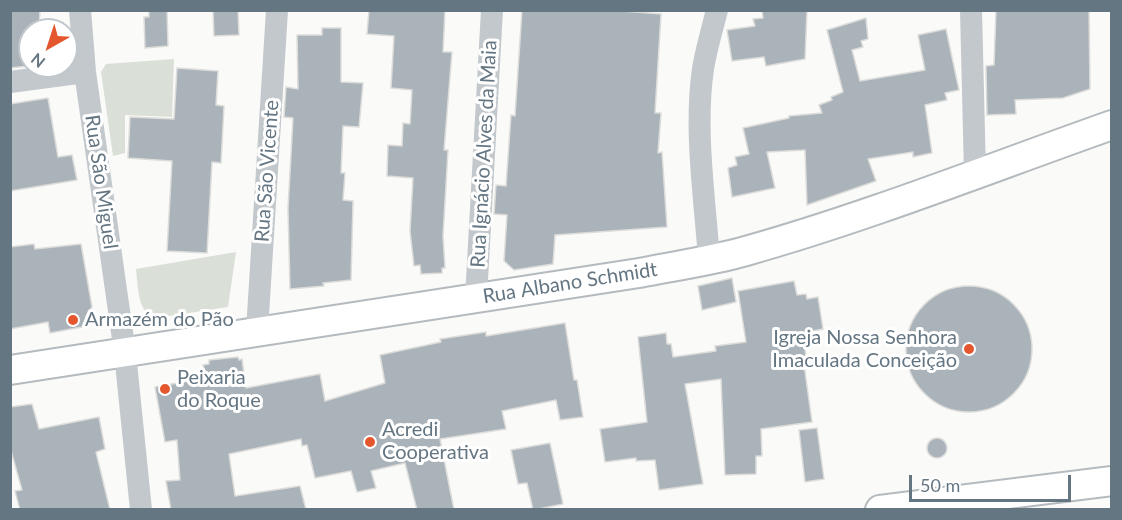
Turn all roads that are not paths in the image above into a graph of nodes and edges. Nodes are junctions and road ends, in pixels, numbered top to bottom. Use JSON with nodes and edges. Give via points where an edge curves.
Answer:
{"nodes":[{"id":1,"x":80,"y":10,"type":"edge"},
{"id":2,"x":278,"y":10,"type":"edge"},
{"id":3,"x":492,"y":10,"type":"edge"},
{"id":4,"x":717,"y":10,"type":"edge"},
{"id":5,"x":971,"y":10,"type":"edge"},
{"id":6,"x":85,"y":72,"type":"junction"},
{"id":7,"x":10,"y":82,"type":"edge"},
{"id":8,"x":1112,"y":125,"type":"edge"},
{"id":9,"x":975,"y":174,"type":"junction"},
{"id":10,"x":710,"y":260,"type":"junction"},
{"id":11,"x":476,"y":298,"type":"junction"},
{"id":12,"x":257,"y":331,"type":"junction"},
{"id":13,"x":125,"y":353,"type":"junction"},
{"id":14,"x":10,"y":370,"type":"edge"},
{"id":15,"x":1112,"y":481,"type":"edge"},
{"id":16,"x":141,"y":510,"type":"edge"},
{"id":17,"x":880,"y":510,"type":"edge"}],
"edges":[{"from":1,"to":6,"type":"street","name":"Rua São Miguel"},
{"from":2,"to":12,"type":"street","name":"Rua São Vicente"},
{"from":3,"to":11,"type":"street","name":"Rua Ignácio Alves da Maia"},
{"from":4,"to":10,"type":"street","via":[[703,69],[701,108]]},
{"from":5,"to":9,"type":"street"},
{"from":6,"to":7,"type":"street"},
{"from":6,"to":13,"type":"street","name":"Rua São Miguel"},
{"from":8,"to":9,"type":"main road","name":"Rua Albano Schmidt"},
{"from":9,"to":10,"type":"main road","name":"Rua Albano Schmidt","via":[[863,214]]},
{"from":10,"to":11,"type":"main road","name":"Rua Albano Schmidt"},
{"from":11,"to":12,"type":"main road","name":"Rua Albano Schmidt"},
{"from":12,"to":13,"type":"main road","name":"Rua Albano Schmidt"},
{"from":13,"to":14,"type":"main road","name":"Rua Albano Schmidt"},
{"from":13,"to":16,"type":"street","name":"Rua São Miguel"},
{"from":15,"to":17,"type":"main road"}]}
